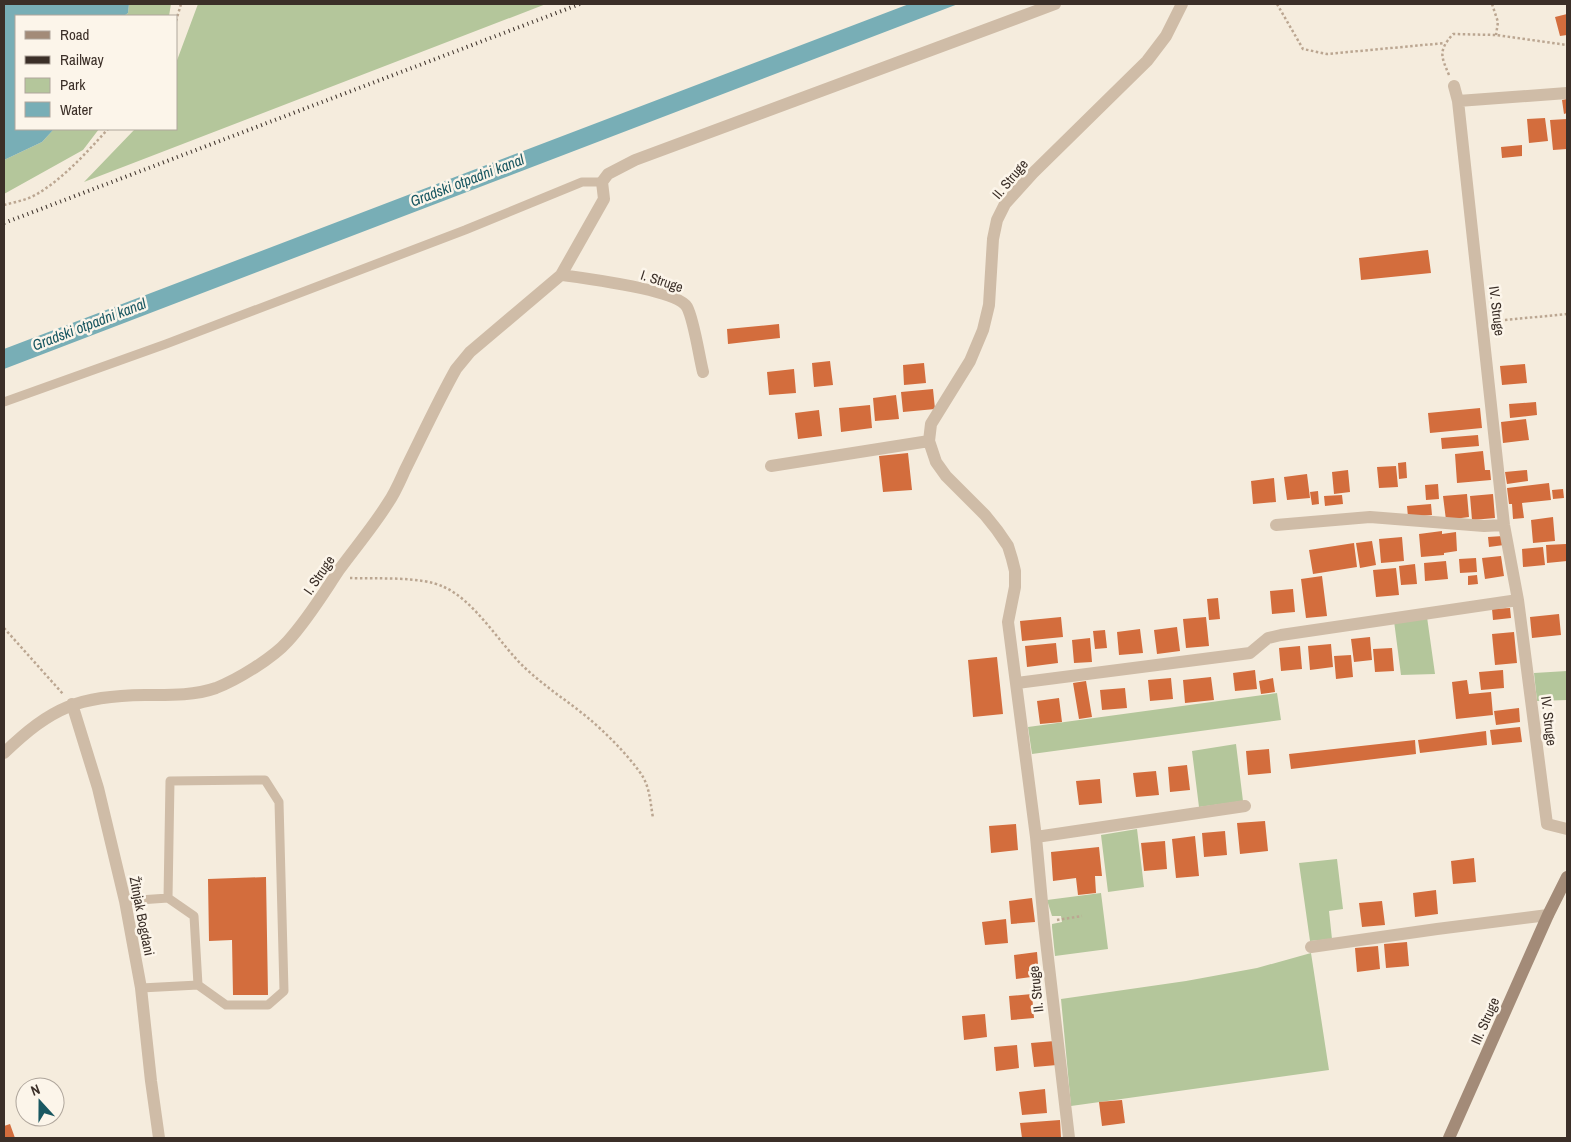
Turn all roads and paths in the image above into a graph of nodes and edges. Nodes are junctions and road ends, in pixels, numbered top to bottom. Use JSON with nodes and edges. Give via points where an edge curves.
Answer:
{"nodes":[{"id":1,"x":1055,"y":4,"type":"edge"},
{"id":2,"x":1182,"y":4,"type":"edge"},
{"id":3,"x":1276,"y":4,"type":"edge"},
{"id":4,"x":1492,"y":4,"type":"edge"},
{"id":5,"x":1496,"y":34,"type":"junction"},
{"id":6,"x":1445,"y":43,"type":"junction"},
{"id":7,"x":1567,"y":46,"type":"edge"},
{"id":8,"x":1454,"y":86,"type":"joint"},
{"id":9,"x":1567,"y":93,"type":"edge"},
{"id":10,"x":1458,"y":100,"type":"junction"},
{"id":11,"x":107,"y":130,"type":"edge"},
{"id":12,"x":602,"y":182,"type":"junction"},
{"id":13,"x":4,"y":205,"type":"edge"},
{"id":14,"x":561,"y":275,"type":"junction"},
{"id":15,"x":1567,"y":314,"type":"edge"},
{"id":16,"x":1483,"y":322,"type":"junction"},
{"id":17,"x":703,"y":372,"type":"dead end"},
{"id":18,"x":4,"y":402,"type":"edge"},
{"id":19,"x":929,"y":441,"type":"junction"},
{"id":20,"x":771,"y":466,"type":"dead end"},
{"id":21,"x":1276,"y":525,"type":"dead end"},
{"id":22,"x":1504,"y":525,"type":"junction"},
{"id":23,"x":334,"y":578,"type":"junction"},
{"id":24,"x":1518,"y":600,"type":"junction"},
{"id":25,"x":4,"y":628,"type":"edge"},
{"id":26,"x":1017,"y":683,"type":"junction"},
{"id":27,"x":72,"y":704,"type":"junction"},
{"id":28,"x":4,"y":753,"type":"edge"},
{"id":29,"x":1245,"y":806,"type":"dead end"},
{"id":30,"x":653,"y":818,"type":"dead end"},
{"id":31,"x":1567,"y":829,"type":"edge"},
{"id":32,"x":1036,"y":837,"type":"junction"},
{"id":33,"x":1567,"y":877,"type":"edge"},
{"id":34,"x":168,"y":898,"type":"junction"},
{"id":35,"x":125,"y":901,"type":"junction"},
{"id":36,"x":1548,"y":915,"type":"junction"},
{"id":37,"x":1082,"y":916,"type":"dead end"},
{"id":38,"x":1044,"y":922,"type":"junction"},
{"id":39,"x":1311,"y":947,"type":"dead end"},
{"id":40,"x":198,"y":985,"type":"junction"},
{"id":41,"x":142,"y":988,"type":"junction"},
{"id":42,"x":159,"y":1138,"type":"edge"},
{"id":43,"x":1069,"y":1138,"type":"edge"},
{"id":44,"x":1449,"y":1138,"type":"edge"}],
"edges":[{"from":1,"to":12,"type":"street","via":[[635,160],[608,174]]},
{"from":2,"to":19,"type":"street","name":"II. Struge","via":[[1166,36],[1147,61],[1005,204],[993,239],[989,305],[983,330],[970,362],[931,424]]},
{"from":3,"to":6,"type":"path","via":[[1303,49],[1327,54]]},
{"from":4,"to":5,"type":"path","via":[[1498,22]]},
{"from":5,"to":6,"type":"path","via":[[1453,34]]},
{"from":5,"to":7,"type":"path"},
{"from":6,"to":8,"type":"path","via":[[1441,56]]},
{"from":8,"to":10,"type":"street","name":"IV. Struge"},
{"from":9,"to":10,"type":"street"},
{"from":10,"to":16,"type":"street","name":"IV. Struge"},
{"from":11,"to":13,"type":"path","via":[[60,177],[36,194]]},
{"from":12,"to":14,"type":"street","name":"I. Struge","via":[[604,198]]},
{"from":12,"to":18,"type":"lane","via":[[582,182],[465,230]]},
{"from":14,"to":17,"type":"street","name":"I. Struge","via":[[639,288],[680,301],[687,306]]},
{"from":14,"to":23,"type":"street","name":"I. Struge","via":[[470,352],[456,369],[388,503]]},
{"from":15,"to":16,"type":"path"},
{"from":16,"to":22,"type":"street","name":"IV. Struge"},
{"from":19,"to":20,"type":"street"},
{"from":19,"to":26,"type":"street","name":"II. Struge","via":[[936,462],[946,476],[985,515],[1008,546],[1015,571],[1008,622]]},
{"from":21,"to":22,"type":"street","via":[[1370,517]]},
{"from":22,"to":24,"type":"street","name":"IV. Struge"},
{"from":23,"to":27,"type":"street","name":"I. Struge","via":[[287,642],[233,680],[198,692],[113,696]]},
{"from":23,"to":30,"type":"path","via":[[419,581],[444,587],[464,600],[524,666],[587,717],[640,772],[649,789]]},
{"from":24,"to":26,"type":"street","via":[[1268,638],[1250,653]]},
{"from":24,"to":31,"type":"street","name":"IV. Struge","via":[[1547,824]]},
{"from":25,"to":27,"type":"path"},
{"from":26,"to":32,"type":"street","name":"II. Struge"},
{"from":27,"to":28,"type":"street","name":"I. Struge","via":[[45,718]]},
{"from":27,"to":35,"type":"street","name":"Žitnjak Bogdani","via":[[98,788]]},
{"from":29,"to":32,"type":"street"},
{"from":32,"to":38,"type":"street","name":"II. Struge"},
{"from":33,"to":36,"type":"street","name":"III. Struge"},
{"from":34,"to":35,"type":"lane"},
{"from":34,"to":40,"type":"lane","via":[[194,916]]},
{"from":34,"to":40,"type":"lane","via":[[170,782],[265,780],[279,802],[284,991],[268,1004],[226,1005]]},
{"from":35,"to":41,"type":"street","name":"Žitnjak Bogdani"},
{"from":36,"to":39,"type":"street"},
{"from":36,"to":44,"type":"street","name":"III. Struge"},
{"from":37,"to":38,"type":"path"},
{"from":38,"to":43,"type":"street","name":"II. Struge"},
{"from":40,"to":41,"type":"lane"},
{"from":41,"to":42,"type":"street","name":"Žitnjak Bogdani"}]}
